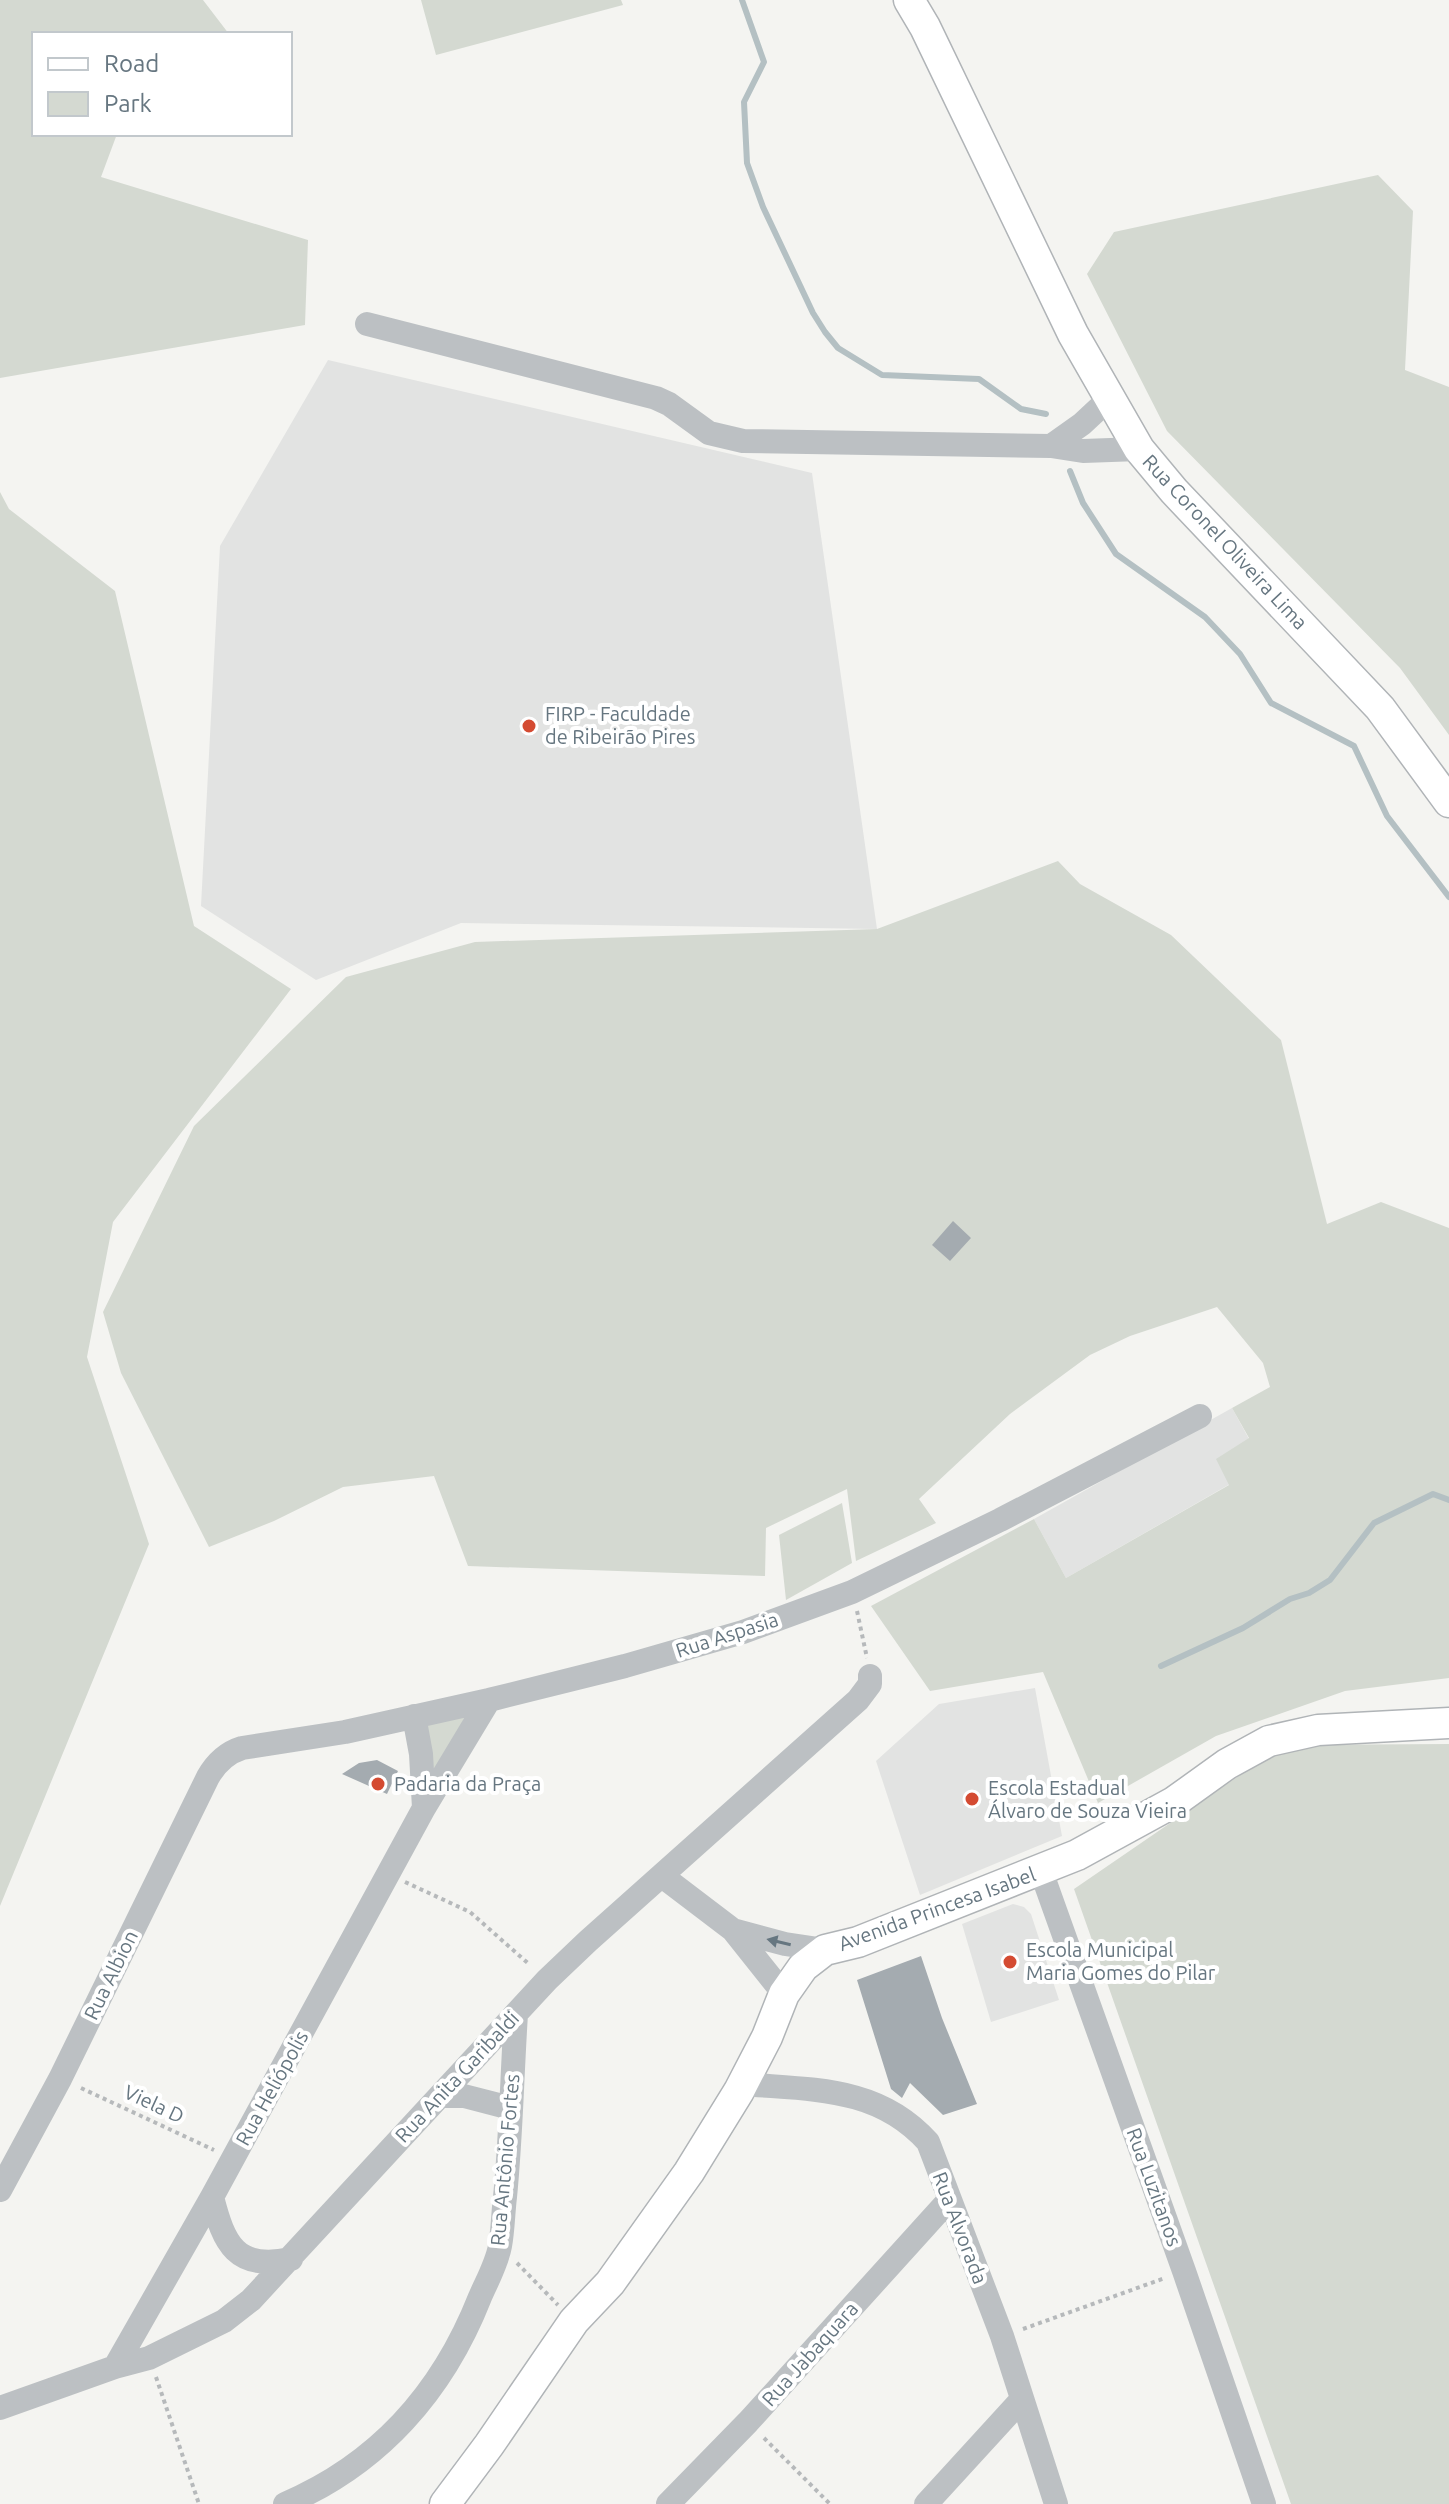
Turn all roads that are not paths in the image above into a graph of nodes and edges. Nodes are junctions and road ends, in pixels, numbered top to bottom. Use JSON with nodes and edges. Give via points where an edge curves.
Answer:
{"nodes":[{"id":1,"x":909,"y":0,"type":"edge"},
{"id":2,"x":367,"y":324,"type":"dead end"},
{"id":3,"x":1111,"y":397,"type":"junction"},
{"id":4,"x":1064,"y":443,"type":"junction"},
{"id":5,"x":1139,"y":449,"type":"junction"},
{"id":6,"x":1449,"y":802,"type":"edge"},
{"id":7,"x":1200,"y":1416,"type":"dead end"},
{"id":8,"x":870,"y":1676,"type":"road end"},
{"id":9,"x":489,"y":1700,"type":"junction"},
{"id":10,"x":414,"y":1716,"type":"junction"},
{"id":11,"x":1449,"y":1723,"type":"edge"},
{"id":12,"x":221,"y":1760,"type":"joint"},
{"id":13,"x":424,"y":1808,"type":"junction"},
{"id":14,"x":1041,"y":1871,"type":"junction"},
{"id":15,"x":662,"y":1876,"type":"junction"},
{"id":16,"x":733,"y":1930,"type":"junction"},
{"id":17,"x":825,"y":1950,"type":"junction"},
{"id":18,"x":784,"y":1994,"type":"junction"},
{"id":19,"x":516,"y":2014,"type":"junction"},
{"id":20,"x":743,"y":2084,"type":"junction"},
{"id":21,"x":440,"y":2096,"type":"junction"},
{"id":22,"x":510,"y":2108,"type":"junction"},
{"id":23,"x":0,"y":2190,"type":"edge"},
{"id":24,"x":212,"y":2197,"type":"junction"},
{"id":25,"x":948,"y":2201,"type":"junction"},
{"id":26,"x":291,"y":2259,"type":"junction"},
{"id":27,"x":115,"y":2367,"type":"junction"},
{"id":28,"x":1022,"y":2399,"type":"junction"},
{"id":29,"x":0,"y":2408,"type":"edge"},
{"id":30,"x":285,"y":2504,"type":"edge"},
{"id":31,"x":445,"y":2504,"type":"edge"},
{"id":32,"x":668,"y":2504,"type":"edge"},
{"id":33,"x":926,"y":2504,"type":"edge"},
{"id":34,"x":1056,"y":2504,"type":"edge"},
{"id":35,"x":1264,"y":2504,"type":"edge"}],
"edges":[{"from":1,"to":3,"type":"main road","name":"Rua Coronel Oliveira Lima","via":[[1073,334]]},
{"from":2,"to":4,"type":"street","via":[[656,398],[726,439]]},
{"from":3,"to":4,"type":"street"},
{"from":3,"to":5,"type":"main road","name":"Rua Coronel Oliveira Lima"},
{"from":4,"to":5,"type":"street"},
{"from":5,"to":6,"type":"main road","name":"Rua Coronel Oliveira Lima","via":[[1380,708]]},
{"from":7,"to":9,"type":"street","name":"Rua Aspasia","via":[[852,1592],[743,1632]]},
{"from":8,"to":15,"type":"street","name":"Rua Anita Garibaldi","via":[[858,1700]]},
{"from":9,"to":10,"type":"street","name":"Rua Aspasia"},
{"from":9,"to":13,"type":"street","name":"Rua Heliópolis"},
{"from":10,"to":12,"type":"street","name":"Rua Aspasia","via":[[242,1748]]},
{"from":10,"to":13,"type":"street"},
{"from":11,"to":14,"type":"main road","name":"Avenida Princesa Isabel","via":[[1318,1730],[1269,1741],[1174,1802]]},
{"from":12,"to":23,"type":"street","name":"Rua Albion"},
{"from":13,"to":24,"type":"street","name":"Rua Heliópolis"},
{"from":14,"to":17,"type":"main road","name":"Avenida Princesa Isabel"},
{"from":14,"to":35,"type":"street","name":"Rua Luzitanos"},
{"from":15,"to":16,"type":"street"},
{"from":15,"to":19,"type":"street","name":"Rua Anita Garibaldi"},
{"from":17,"to":16,"type":"street","one_way":true},
{"from":16,"to":18,"type":"street"},
{"from":17,"to":18,"type":"main road","name":"Avenida Princesa Isabel","via":[[803,1967]]},
{"from":18,"to":20,"type":"main road","name":"Avenida Princesa Isabel"},
{"from":19,"to":21,"type":"street","name":"Rua Anita Garibaldi"},
{"from":19,"to":22,"type":"street","name":"Rua Antônio Fortes"},
{"from":20,"to":25,"type":"street","name":"Rua Alvorada","via":[[818,2091],[882,2105],[928,2142]]},
{"from":20,"to":31,"type":"main road","name":"Avenida Princesa Isabel","via":[[689,2172],[610,2283],[574,2321]]},
{"from":21,"to":22,"type":"street","via":[[464,2096]]},
{"from":21,"to":26,"type":"street","name":"Rua Anita Garibaldi"},
{"from":22,"to":30,"type":"street","name":"Rua Antônio Fortes","via":[[500,2247],[468,2327],[424,2399],[397,2429],[357,2466]]},
{"from":24,"to":26,"type":"street","via":[[223,2236],[239,2255],[272,2263]]},
{"from":24,"to":27,"type":"street","name":"Rua Heliópolis"},
{"from":25,"to":28,"type":"street","name":"Rua Alvorada"},
{"from":25,"to":32,"type":"street","name":"Rua Jabaquara"},
{"from":26,"to":27,"type":"street","name":"Rua Anita Garibaldi","via":[[224,2321],[149,2358]]},
{"from":27,"to":29,"type":"street","name":"Rua Anita Garibaldi"},
{"from":28,"to":33,"type":"street"},
{"from":28,"to":34,"type":"street","name":"Rua Alvorada"}]}
